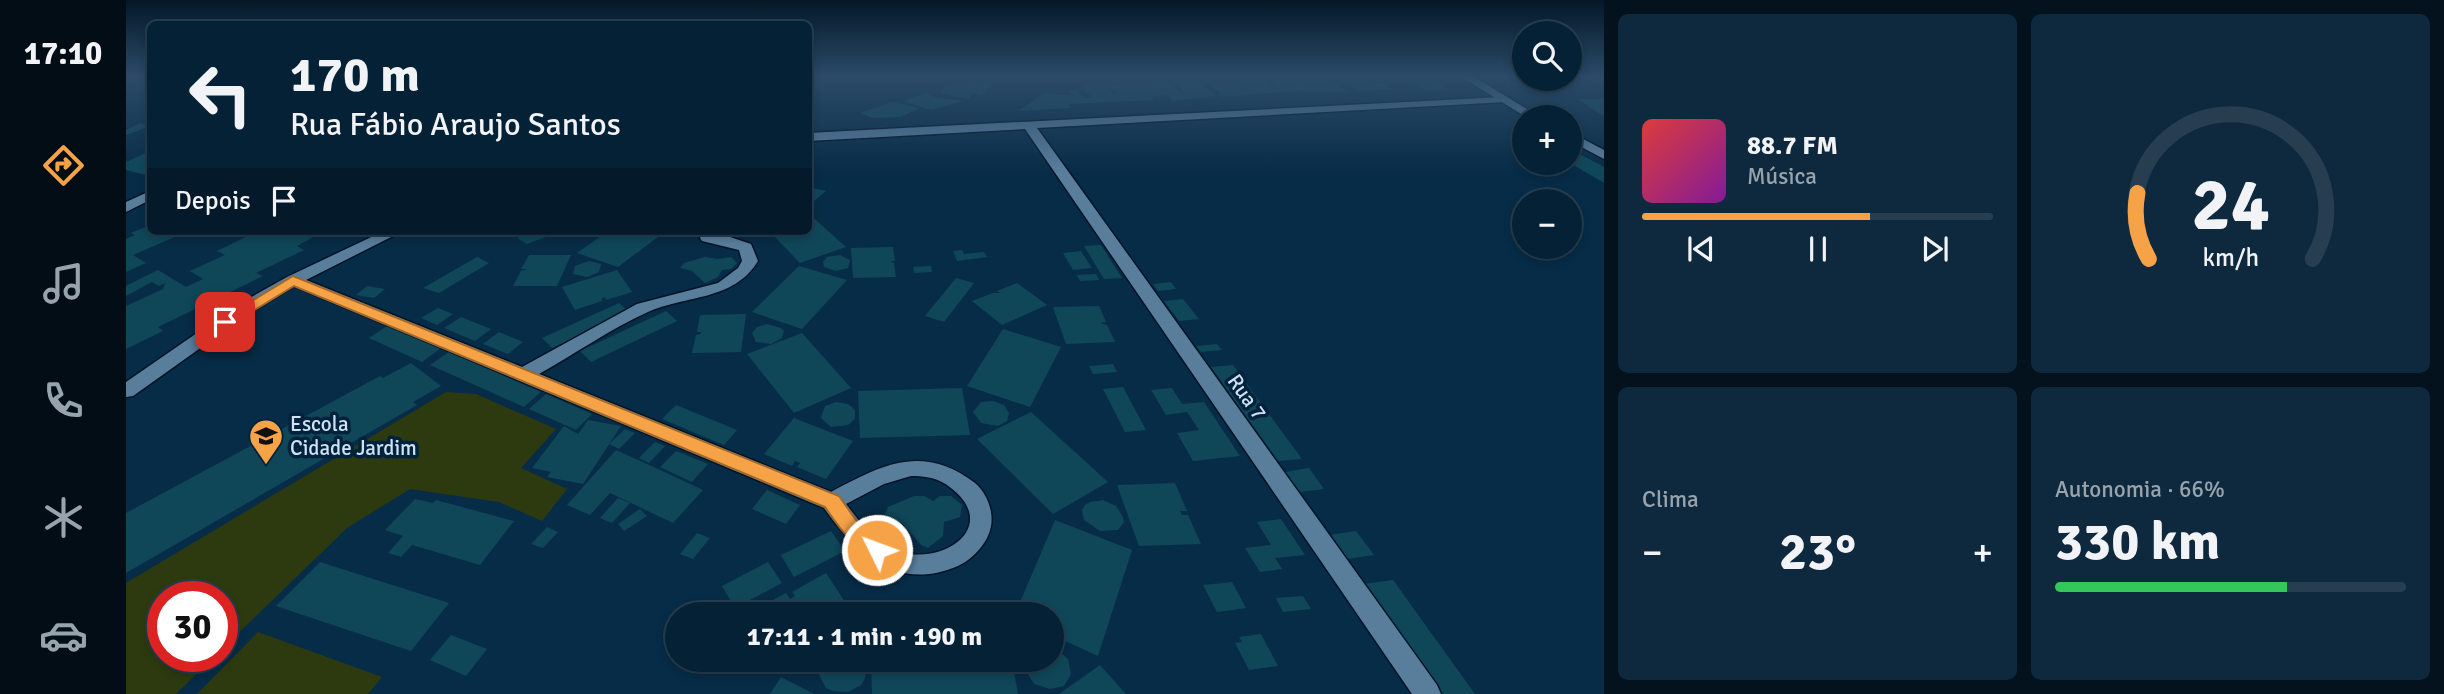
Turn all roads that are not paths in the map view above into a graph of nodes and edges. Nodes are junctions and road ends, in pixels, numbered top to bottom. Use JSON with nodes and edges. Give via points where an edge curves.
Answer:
{"nodes":[{"id":1,"x":1349,"y":108,"type":"edge"},
{"id":2,"x":1029,"y":126,"type":"junction"},
{"id":3,"x":812,"y":137,"type":"edge"},
{"id":4,"x":1582,"y":143,"type":"edge"},
{"id":5,"x":1604,"y":155,"type":"edge"},
{"id":6,"x":147,"y":197,"type":"edge"},
{"id":7,"x":126,"y":208,"type":"edge"},
{"id":8,"x":388,"y":235,"type":"edge"},
{"id":9,"x":707,"y":238,"type":"dead end"},
{"id":10,"x":293,"y":280,"type":"junction"},
{"id":11,"x":523,"y":375,"type":"junction"},
{"id":12,"x":126,"y":391,"type":"edge"},
{"id":13,"x":832,"y":502,"type":"junction"},
{"id":14,"x":1429,"y":694,"type":"edge"}],
"edges":[{"from":1,"to":2,"type":"street"},
{"from":2,"to":3,"type":"street"},
{"from":2,"to":14,"type":"street","name":"Rua 7"},
{"from":4,"to":5,"type":"street"},
{"from":6,"to":7,"type":"street"},
{"from":8,"to":10,"type":"street"},
{"from":9,"to":11,"type":"street","via":[[746,247],[750,261],[744,271],[724,286],[643,308]]},
{"from":10,"to":11,"type":"street"},
{"from":10,"to":12,"type":"street"},
{"from":11,"to":13,"type":"street"},
{"from":13,"to":13,"type":"street","via":[[849,526],[877,550],[913,565],[952,560],[968,550],[981,522],[971,492],[951,477],[925,468],[890,472]]}]}
